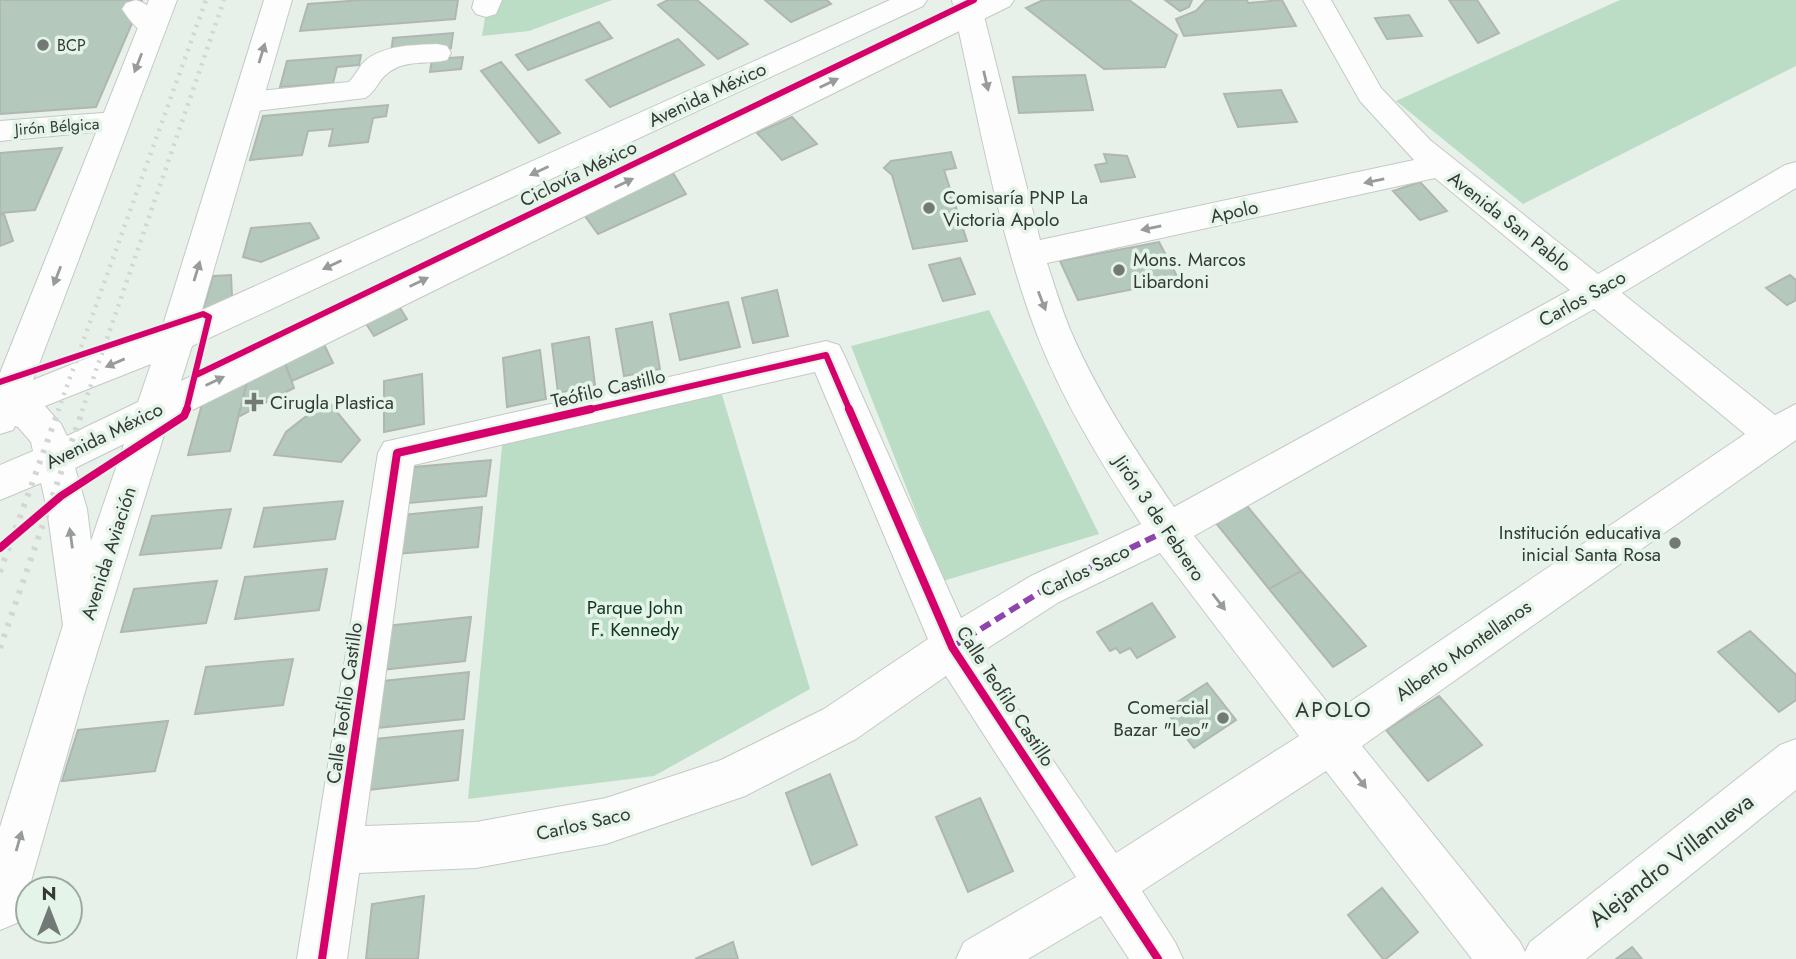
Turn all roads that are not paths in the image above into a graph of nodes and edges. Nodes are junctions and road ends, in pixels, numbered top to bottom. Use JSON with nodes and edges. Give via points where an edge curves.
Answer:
{"nodes":[{"id":1,"x":278,"y":0,"type":"edge"},
{"id":2,"x":914,"y":0,"type":"edge"},
{"id":3,"x":1317,"y":0,"type":"edge"},
{"id":4,"x":979,"y":5,"type":"edge"},
{"id":5,"x":151,"y":12,"type":"edge"},
{"id":6,"x":437,"y":53,"type":"dead end"},
{"id":7,"x":248,"y":102,"type":"junction"},
{"id":8,"x":115,"y":122,"type":"junction"},
{"id":9,"x":0,"y":131,"type":"edge"},
{"id":10,"x":1440,"y":166,"type":"junction"},
{"id":11,"x":1796,"y":173,"type":"edge"},
{"id":12,"x":1027,"y":255,"type":"junction"},
{"id":13,"x":1596,"y":290,"type":"junction"},
{"id":14,"x":177,"y":337,"type":"junction"},
{"id":15,"x":826,"y":355,"type":"joint"},
{"id":16,"x":2,"y":410,"type":"edge"},
{"id":17,"x":153,"y":411,"type":"junction"},
{"id":18,"x":1785,"y":427,"type":"edge"},
{"id":19,"x":397,"y":453,"type":"joint"},
{"id":20,"x":55,"y":459,"type":"junction"},
{"id":21,"x":0,"y":483,"type":"edge"},
{"id":22,"x":1166,"y":531,"type":"junction"},
{"id":23,"x":83,"y":629,"type":"junction"},
{"id":24,"x":952,"y":647,"type":"junction"},
{"id":25,"x":1330,"y":742,"type":"junction"},
{"id":26,"x":1796,"y":761,"type":"edge"},
{"id":27,"x":338,"y":850,"type":"junction"},
{"id":28,"x":1110,"y":884,"type":"junction"},
{"id":29,"x":0,"y":906,"type":"edge"},
{"id":30,"x":322,"y":959,"type":"edge"},
{"id":31,"x":981,"y":959,"type":"edge"},
{"id":32,"x":1158,"y":959,"type":"edge"},
{"id":33,"x":1503,"y":959,"type":"edge"},
{"id":34,"x":1547,"y":959,"type":"edge"}],
"edges":[{"from":7,"to":1,"type":"street","name":"Avenida Aviación","one_way":true},
{"from":2,"to":14,"type":"street","name":"Avenida México","one_way":true},
{"from":3,"to":10,"type":"street","name":"Avenida San Pablo","via":[[1370,94],[1400,130]]},
{"from":4,"to":12,"type":"street","name":"Jirón 3 de Febrero","one_way":true},
{"from":17,"to":4,"type":"street","name":"Avenida México","one_way":true},
{"from":5,"to":8,"type":"street","one_way":true},
{"from":6,"to":7,"type":"street","via":[[388,60],[355,91]]},
{"from":14,"to":7,"type":"street","name":"Avenida Aviación","one_way":true},
{"from":8,"to":9,"type":"street","name":"Jirón Bélgica"},
{"from":8,"to":16,"type":"street","one_way":true},
{"from":10,"to":12,"type":"street","name":"Apolo","one_way":true},
{"from":10,"to":13,"type":"street","name":"Avenida San Pablo"},
{"from":11,"to":13,"type":"street","name":"Carlos Saco"},
{"from":12,"to":22,"type":"street","name":"Jirón 3 de Febrero","one_way":true,"via":[[1054,333],[1082,393]]},
{"from":13,"to":18,"type":"street","name":"Avenida San Pablo"},
{"from":13,"to":22,"type":"street","name":"Carlos Saco"},
{"from":14,"to":16,"type":"street","name":"Avenida México","one_way":true},
{"from":14,"to":17,"type":"street","name":"Avenida Aviación"},
{"from":15,"to":19,"type":"street","name":"Teófilo Castillo"},
{"from":15,"to":24,"type":"street","name":"Calle Teofilo Castillo"},
{"from":16,"to":20,"type":"street","via":[[31,416],[48,435]]},
{"from":17,"to":20,"type":"street","name":"Avenida México"},
{"from":17,"to":23,"type":"street","name":"Avenida Aviación"},
{"from":18,"to":25,"type":"street","name":"Alberto Montellanos"},
{"from":19,"to":27,"type":"street","name":"Calle Teofilo Castillo"},
{"from":20,"to":21,"type":"street","name":"Avenida México"},
{"from":23,"to":20,"type":"street","one_way":true},
{"from":22,"to":24,"type":"street","name":"Carlos Saco","via":[[1045,589]]},
{"from":22,"to":25,"type":"street","name":"Jirón 3 de Febrero","one_way":true},
{"from":29,"to":23,"type":"street","name":"Avenida Aviación","one_way":true},
{"from":24,"to":27,"type":"street","name":"Carlos Saco","via":[[841,724],[729,780],[606,821],[476,845]]},
{"from":24,"to":28,"type":"street","name":"Calle Teofilo Castillo"},
{"from":25,"to":28,"type":"street","name":"Alberto Montellanos"},
{"from":25,"to":33,"type":"street","name":"Jirón 3 de Febrero","one_way":true},
{"from":26,"to":34,"type":"street","name":"Alejandro Villanueva"},
{"from":27,"to":30,"type":"street","name":"Calle Teofilo Castillo"},
{"from":28,"to":31,"type":"street","name":"Alberto Montellanos"},
{"from":28,"to":32,"type":"street","name":"Calle Teofilo Castillo"}]}
